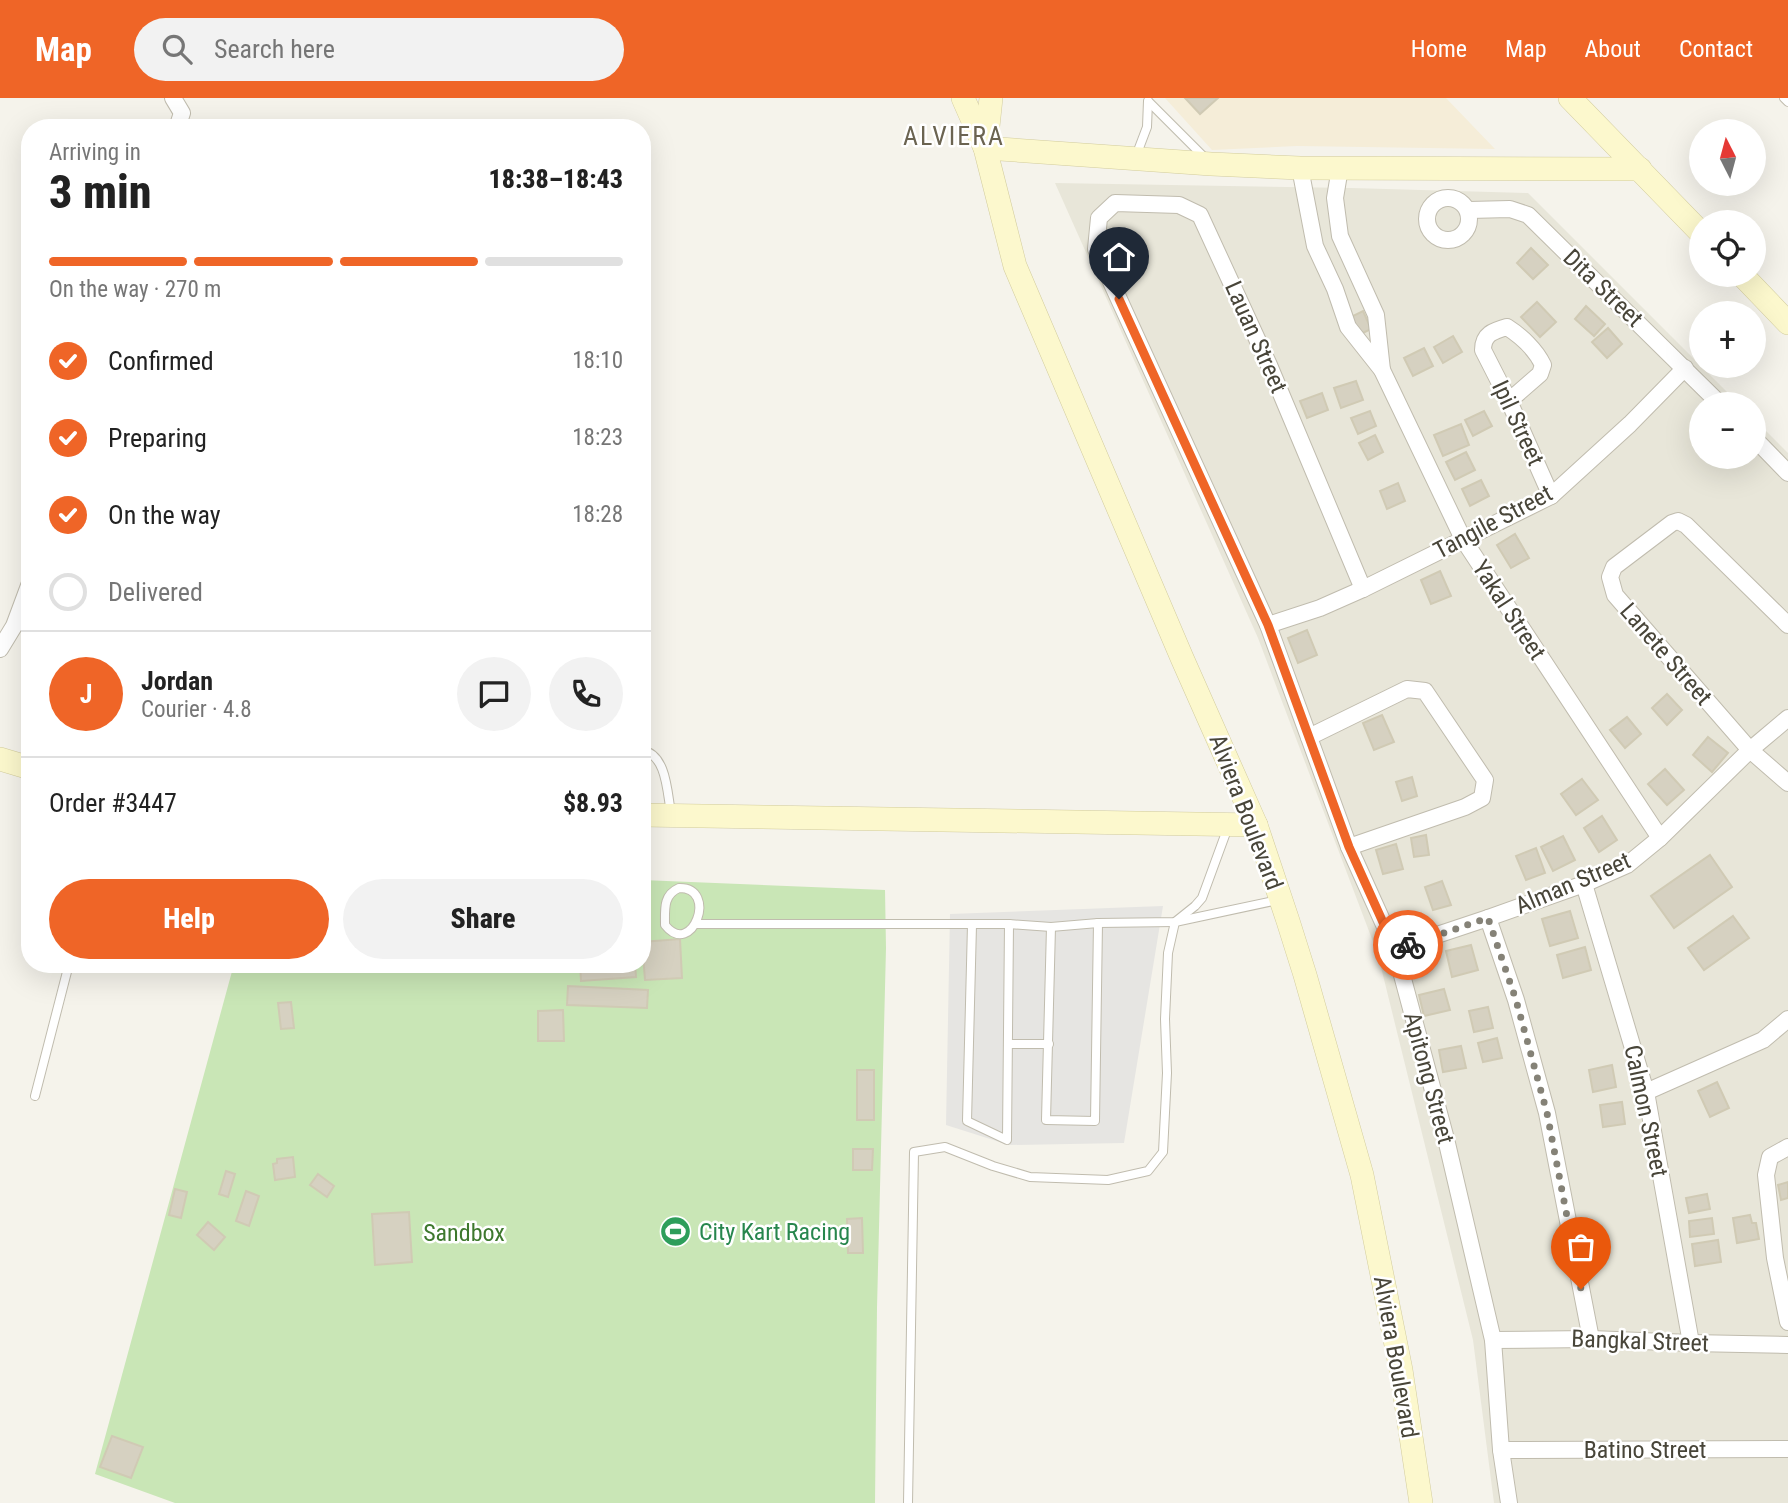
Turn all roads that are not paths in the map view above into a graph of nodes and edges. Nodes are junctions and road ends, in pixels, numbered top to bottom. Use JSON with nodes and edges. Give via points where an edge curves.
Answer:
{"nodes":[{"id":1,"x":173,"y":98,"type":"edge"},
{"id":2,"x":963,"y":98,"type":"edge"},
{"id":3,"x":991,"y":98,"type":"edge"},
{"id":4,"x":1570,"y":98,"type":"edge"},
{"id":5,"x":1148,"y":100,"type":"edge"},
{"id":6,"x":180,"y":119,"type":"edge"},
{"id":7,"x":985,"y":148,"type":"junction"},
{"id":8,"x":1135,"y":158,"type":"junction"},
{"id":9,"x":1211,"y":163,"type":"junction"},
{"id":10,"x":1300,"y":168,"type":"junction"},
{"id":11,"x":1340,"y":168,"type":"junction"},
{"id":12,"x":1640,"y":169,"type":"junction"},
{"id":13,"x":1469,"y":211,"type":"dead end"},
{"id":14,"x":1689,"y":220,"type":"edge"},
{"id":15,"x":1096,"y":249,"type":"joint"},
{"id":16,"x":1359,"y":278,"type":"junction"},
{"id":17,"x":1754,"y":287,"type":"edge"},
{"id":18,"x":1335,"y":289,"type":"junction"},
{"id":19,"x":1788,"y":323,"type":"edge"},
{"id":20,"x":1685,"y":368,"type":"junction"},
{"id":21,"x":1382,"y":370,"type":"junction"},
{"id":22,"x":1708,"y":392,"type":"edge"},
{"id":23,"x":1509,"y":401,"type":"junction"},
{"id":24,"x":1766,"y":450,"type":"edge"},
{"id":25,"x":1788,"y":473,"type":"edge"},
{"id":26,"x":1551,"y":496,"type":"junction"},
{"id":27,"x":1462,"y":540,"type":"junction"},
{"id":28,"x":1363,"y":589,"type":"junction"},
{"id":29,"x":21,"y":607,"type":"edge"},
{"id":30,"x":1268,"y":625,"type":"junction"},
{"id":31,"x":1788,"y":625,"type":"edge"},
{"id":32,"x":0,"y":649,"type":"edge"},
{"id":33,"x":1788,"y":718,"type":"edge"},
{"id":34,"x":1309,"y":737,"type":"junction"},
{"id":35,"x":1750,"y":750,"type":"junction"},
{"id":36,"x":651,"y":754,"type":"edge"},
{"id":37,"x":0,"y":759,"type":"edge"},
{"id":38,"x":21,"y":765,"type":"edge"},
{"id":39,"x":1788,"y":783,"type":"edge"},
{"id":40,"x":651,"y":815,"type":"edge"},
{"id":41,"x":672,"y":816,"type":"junction"},
{"id":42,"x":1256,"y":825,"type":"junction"},
{"id":43,"x":1229,"y":826,"type":"junction"},
{"id":44,"x":1660,"y":838,"type":"junction"},
{"id":45,"x":1349,"y":847,"type":"junction"},
{"id":46,"x":1584,"y":884,"type":"junction"},
{"id":47,"x":1280,"y":900,"type":"junction"},
{"id":48,"x":1488,"y":918,"type":"junction"},
{"id":49,"x":1175,"y":922,"type":"junction"},
{"id":50,"x":1098,"y":923,"type":"junction"},
{"id":51,"x":696,"y":924,"type":"junction"},
{"id":52,"x":972,"y":925,"type":"junction"},
{"id":53,"x":1009,"y":925,"type":"junction"},
{"id":54,"x":1051,"y":927,"type":"junction"},
{"id":55,"x":1395,"y":949,"type":"junction"},
{"id":56,"x":67,"y":973,"type":"edge"},
{"id":57,"x":1788,"y":1019,"type":"edge"},
{"id":58,"x":1008,"y":1044,"type":"junction"},
{"id":59,"x":1049,"y":1044,"type":"junction"},
{"id":60,"x":1647,"y":1092,"type":"junction"},
{"id":61,"x":35,"y":1096,"type":"dead end"},
{"id":62,"x":1788,"y":1147,"type":"edge"},
{"id":63,"x":1788,"y":1322,"type":"edge"},
{"id":64,"x":1591,"y":1339,"type":"junction"},
{"id":65,"x":1493,"y":1340,"type":"junction"},
{"id":66,"x":1690,"y":1343,"type":"junction"},
{"id":67,"x":1788,"y":1345,"type":"edge"},
{"id":68,"x":1788,"y":1449,"type":"edge"},
{"id":69,"x":1502,"y":1450,"type":"junction"},
{"id":70,"x":908,"y":1503,"type":"edge"},
{"id":71,"x":1421,"y":1503,"type":"edge"},
{"id":72,"x":1509,"y":1503,"type":"edge"}],
"edges":[{"from":1,"to":6,"type":"street","via":[[182,113]]},
{"from":2,"to":7,"type":"street"},
{"from":3,"to":7,"type":"street"},
{"from":4,"to":12,"type":"street"},
{"from":5,"to":8,"type":"lane","via":[[1147,127]]},
{"from":5,"to":9,"type":"lane"},
{"from":7,"to":8,"type":"street"},
{"from":7,"to":42,"type":"street","name":"Alviera Boulevard","via":[[1015,266]]},
{"from":8,"to":9,"type":"street"},
{"from":9,"to":10,"type":"street"},
{"from":10,"to":11,"type":"street"},
{"from":10,"to":18,"type":"street","name":"Yakal Street","via":[[1315,246]]},
{"from":11,"to":12,"type":"street"},
{"from":11,"to":16,"type":"street","name":"Yakal Street","via":[[1335,198],[1340,236]]},
{"from":12,"to":14,"type":"street"},
{"from":13,"to":20,"type":"street","name":"Dita Street","via":[[1510,209],[1528,215]]},
{"from":15,"to":28,"type":"street","name":"Lauan Street","via":[[1099,218],[1115,203],[1179,205],[1200,215]]},
{"from":15,"to":30,"type":"street","name":"Apitong Street"},
{"from":16,"to":18,"type":"street"},
{"from":16,"to":21,"type":"street","name":"Yakal Street","via":[[1376,314]]},
{"from":17,"to":19,"type":"street"},
{"from":18,"to":21,"type":"street","name":"Yakal Street","via":[[1348,327]]},
{"from":20,"to":22,"type":"street","name":"Dita Street"},
{"from":20,"to":26,"type":"street","name":"Tangile Street"},
{"from":21,"to":27,"type":"street","name":"Yakal Street"},
{"from":23,"to":23,"type":"street","name":"Ipil Street","via":[[1540,374],[1543,365],[1507,327],[1489,332],[1483,350]]},
{"from":23,"to":26,"type":"street","name":"Ipil Street"},
{"from":24,"to":25,"type":"street"},
{"from":26,"to":27,"type":"street","name":"Tangile Street"},
{"from":27,"to":28,"type":"street","name":"Tangile Street"},
{"from":27,"to":44,"type":"street","name":"Yakal Street"},
{"from":28,"to":30,"type":"street","name":"Tangile Street"},
{"from":29,"to":32,"type":"street"},
{"from":30,"to":34,"type":"street","name":"Apitong Street"},
{"from":31,"to":35,"type":"street","name":"Lanete Street","via":[[1678,521],[1614,567],[1610,578],[1615,595]]},
{"from":33,"to":35,"type":"street","name":"Alman Street"},
{"from":34,"to":45,"type":"street","name":"Apitong Street"},
{"from":34,"to":45,"type":"street","via":[[1408,689],[1425,691],[1485,780],[1482,798],[1465,807]]},
{"from":35,"to":39,"type":"street"},
{"from":35,"to":44,"type":"street","name":"Alman Street"},
{"from":36,"to":41,"type":"lane","via":[[662,768]]},
{"from":37,"to":38,"type":"street"},
{"from":40,"to":41,"type":"street"},
{"from":41,"to":43,"type":"street"},
{"from":42,"to":43,"type":"street"},
{"from":42,"to":47,"type":"street","name":"Alviera Boulevard"},
{"from":43,"to":49,"type":"lane","via":[[1202,898]]},
{"from":44,"to":46,"type":"street","name":"Alman Street","via":[[1627,865]]},
{"from":45,"to":55,"type":"street","name":"Apitong Street"},
{"from":46,"to":48,"type":"street","name":"Alman Street"},
{"from":46,"to":60,"type":"street","name":"Calmon Street"},
{"from":47,"to":49,"type":"lane"},
{"from":47,"to":71,"type":"street","name":"Alviera Boulevard","via":[[1362,1175],[1401,1370]]},
{"from":48,"to":55,"type":"street","name":"Alman Street"},
{"from":48,"to":64,"type":"street","via":[[1547,1113]]},
{"from":49,"to":50,"type":"lane"},
{"from":49,"to":70,"type":"lane","via":[[1168,953],[1163,1152],[1148,1171],[1108,1180],[1030,1177],[945,1147],[914,1152]]},
{"from":50,"to":54,"type":"lane"},
{"from":50,"to":59,"type":"lane","via":[[1095,1121],[1046,1120]]},
{"from":51,"to":51,"type":"lane","via":[[699,902],[694,893],[674,890],[666,903],[665,925],[683,934]]},
{"from":51,"to":52,"type":"lane"},
{"from":52,"to":53,"type":"lane"},
{"from":52,"to":58,"type":"lane","via":[[967,1121],[1007,1140]]},
{"from":53,"to":54,"type":"lane"},
{"from":53,"to":58,"type":"lane"},
{"from":54,"to":59,"type":"lane"},
{"from":55,"to":65,"type":"street","name":"Apitong Street"},
{"from":56,"to":61,"type":"lane"},
{"from":57,"to":60,"type":"street","via":[[1763,1040]]},
{"from":58,"to":59,"type":"lane"},
{"from":60,"to":66,"type":"street","name":"Calmon Street"},
{"from":62,"to":63,"type":"street","via":[[1770,1157],[1766,1175]]},
{"from":64,"to":65,"type":"street","name":"Bangkal Street"},
{"from":64,"to":66,"type":"street","name":"Bangkal Street"},
{"from":65,"to":69,"type":"street","name":"Apitong Street"},
{"from":66,"to":67,"type":"street","name":"Bangkal Street"},
{"from":68,"to":69,"type":"street","name":"Batino Street"},
{"from":69,"to":72,"type":"street","name":"Apitong Street"}]}
